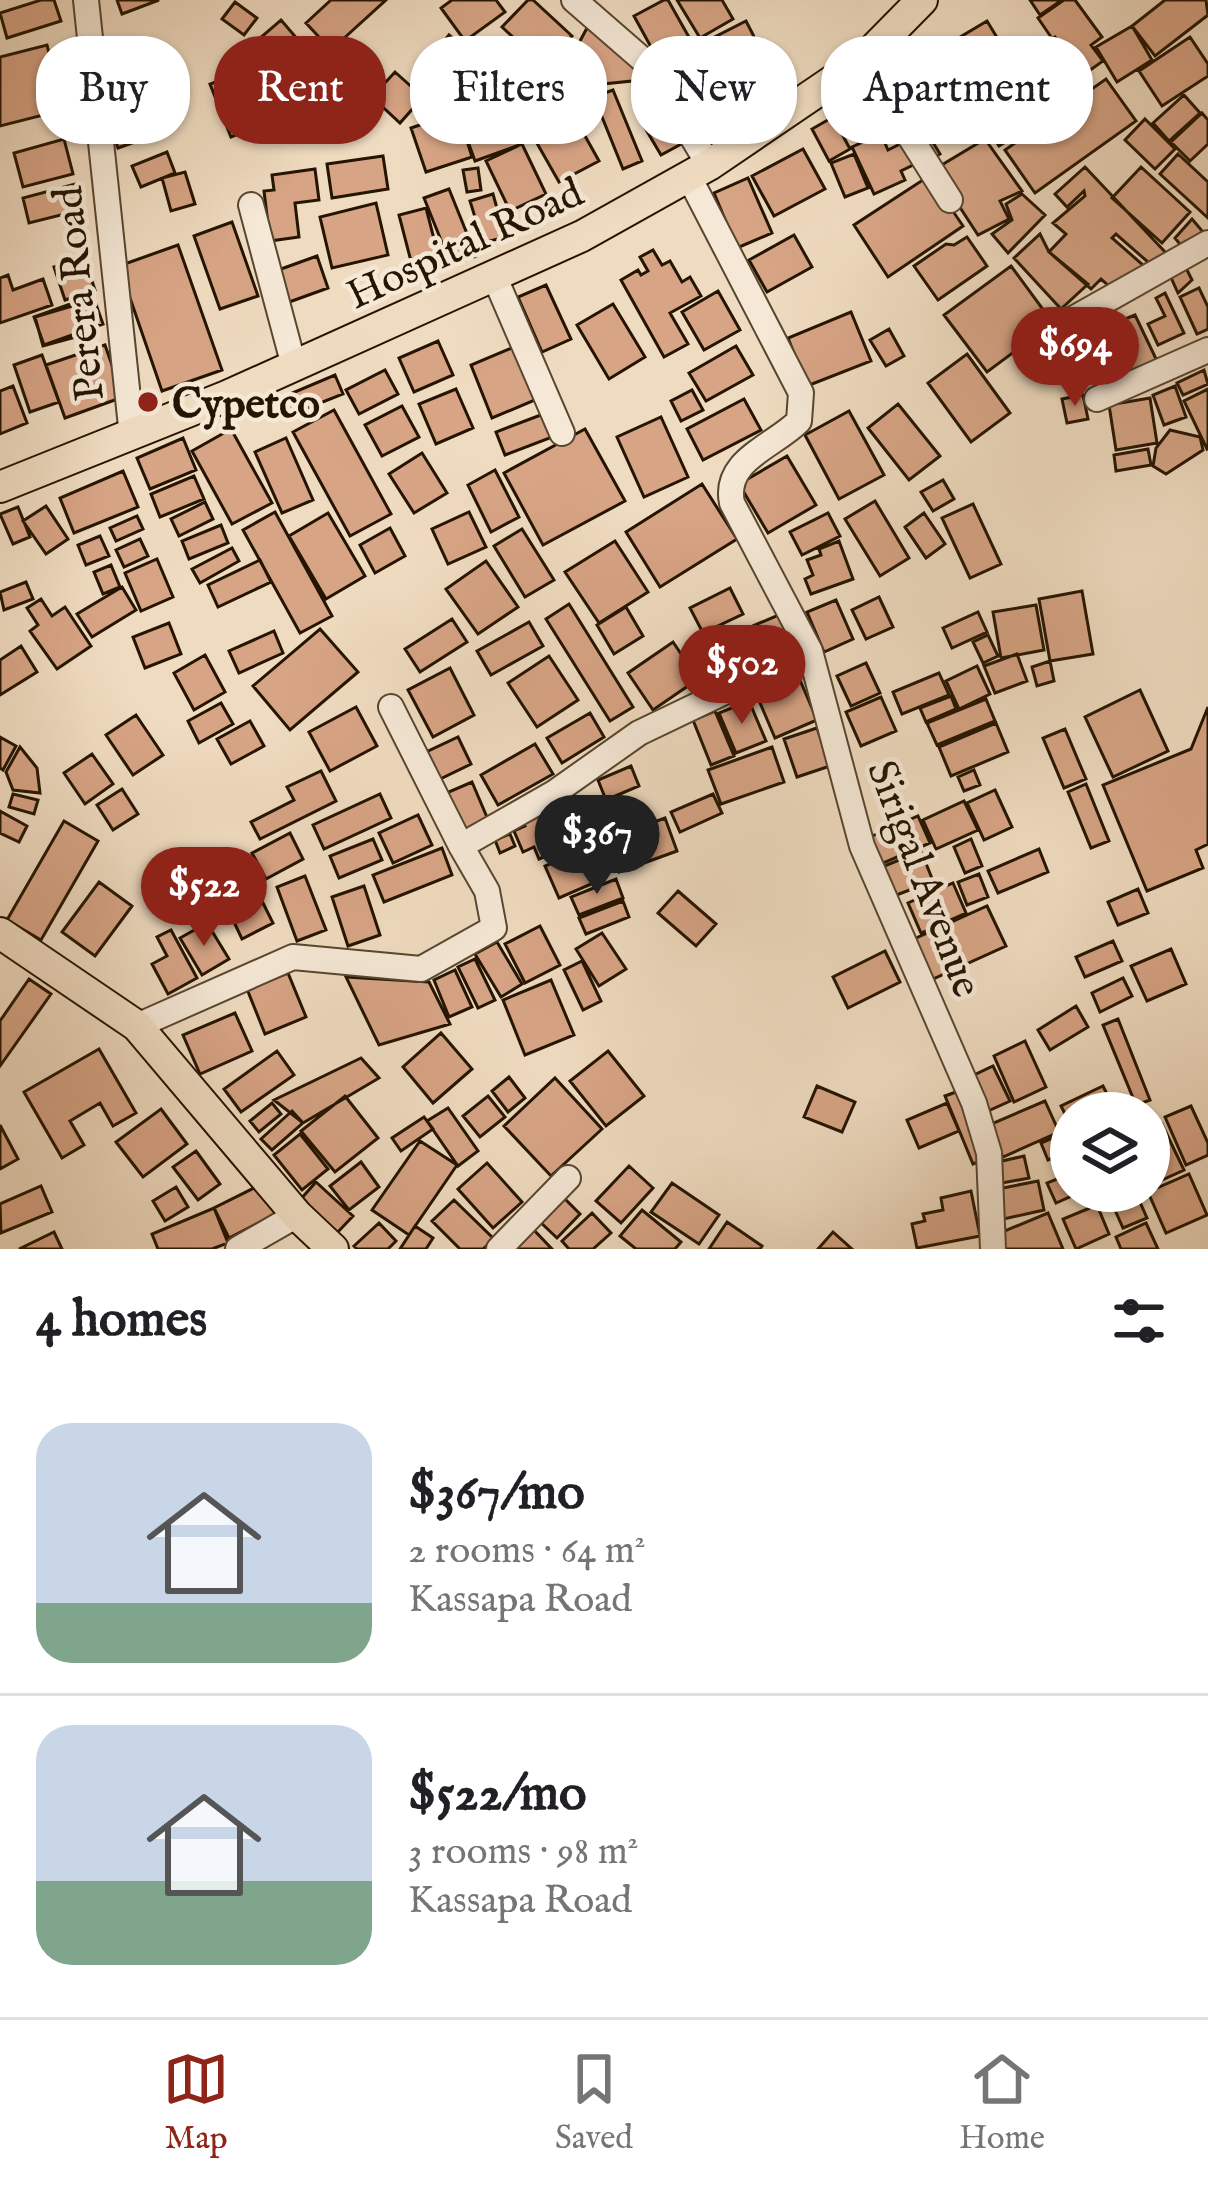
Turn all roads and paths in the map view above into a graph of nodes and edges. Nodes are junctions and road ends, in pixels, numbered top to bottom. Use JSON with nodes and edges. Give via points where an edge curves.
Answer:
{"nodes":[{"id":1,"x":86,"y":0,"type":"edge"},
{"id":2,"x":574,"y":0,"type":"edge"},
{"id":3,"x":922,"y":0,"type":"edge"},
{"id":4,"x":887,"y":36,"type":"edge"},
{"id":5,"x":821,"y":89,"type":"edge"},
{"id":6,"x":915,"y":144,"type":"edge"},
{"id":7,"x":699,"y":171,"type":"junction"},
{"id":8,"x":950,"y":200,"type":"dead end"},
{"id":9,"x":251,"y":205,"type":"dead end"},
{"id":10,"x":1208,"y":243,"type":"edge"},
{"id":11,"x":495,"y":278,"type":"junction"},
{"id":12,"x":1073,"y":319,"type":"dead end"},
{"id":13,"x":1208,"y":350,"type":"edge"},
{"id":14,"x":295,"y":366,"type":"junction"},
{"id":15,"x":1097,"y":399,"type":"dead end"},
{"id":16,"x":562,"y":433,"type":"dead end"},
{"id":17,"x":132,"y":436,"type":"junction"},
{"id":18,"x":0,"y":487,"type":"edge"},
{"id":19,"x":810,"y":651,"type":"junction"},
{"id":20,"x":391,"y":707,"type":"dead end"},
{"id":21,"x":461,"y":846,"type":"junction"},
{"id":22,"x":0,"y":932,"type":"edge"},
{"id":23,"x":137,"y":1026,"type":"junction"},
{"id":24,"x":568,"y":1178,"type":"dead end"},
{"id":25,"x":296,"y":1215,"type":"junction"},
{"id":26,"x":238,"y":1249,"type":"edge"},
{"id":27,"x":334,"y":1249,"type":"edge"},
{"id":28,"x":500,"y":1249,"type":"edge"},
{"id":29,"x":992,"y":1249,"type":"edge"}],
"edges":[{"from":1,"to":17,"type":"street","name":"Perera Road"},
{"from":2,"to":7,"type":"street","via":[[650,66]]},
{"from":3,"to":4,"type":"main road","name":"Hospital Road"},
{"from":5,"to":7,"type":"main road","name":"Hospital Road"},
{"from":6,"to":8,"type":"street"},
{"from":7,"to":11,"type":"main road","name":"Hospital Road"},
{"from":7,"to":19,"type":"street","name":"Sirigal Avenue","via":[[801,393],[799,421],[746,460],[728,486]]},
{"from":9,"to":14,"type":"street"},
{"from":10,"to":12,"type":"street"},
{"from":11,"to":14,"type":"main road","name":"Hospital Road"},
{"from":11,"to":16,"type":"street"},
{"from":13,"to":15,"type":"street"},
{"from":14,"to":17,"type":"main road","name":"Hospital Road"},
{"from":17,"to":18,"type":"main road","name":"Hospital Road"},
{"from":19,"to":21,"type":"street","via":[[639,733]]},
{"from":19,"to":29,"type":"street","name":"Sirigal Avenue","via":[[862,846],[974,1102],[989,1153]]},
{"from":20,"to":21,"type":"street"},
{"from":21,"to":23,"type":"street","via":[[487,891],[494,928],[421,969],[293,957]]},
{"from":22,"to":23,"type":"main road"},
{"from":23,"to":25,"type":"main road"},
{"from":24,"to":28,"type":"street"},
{"from":25,"to":26,"type":"street"},
{"from":25,"to":27,"type":"main road"}]}
